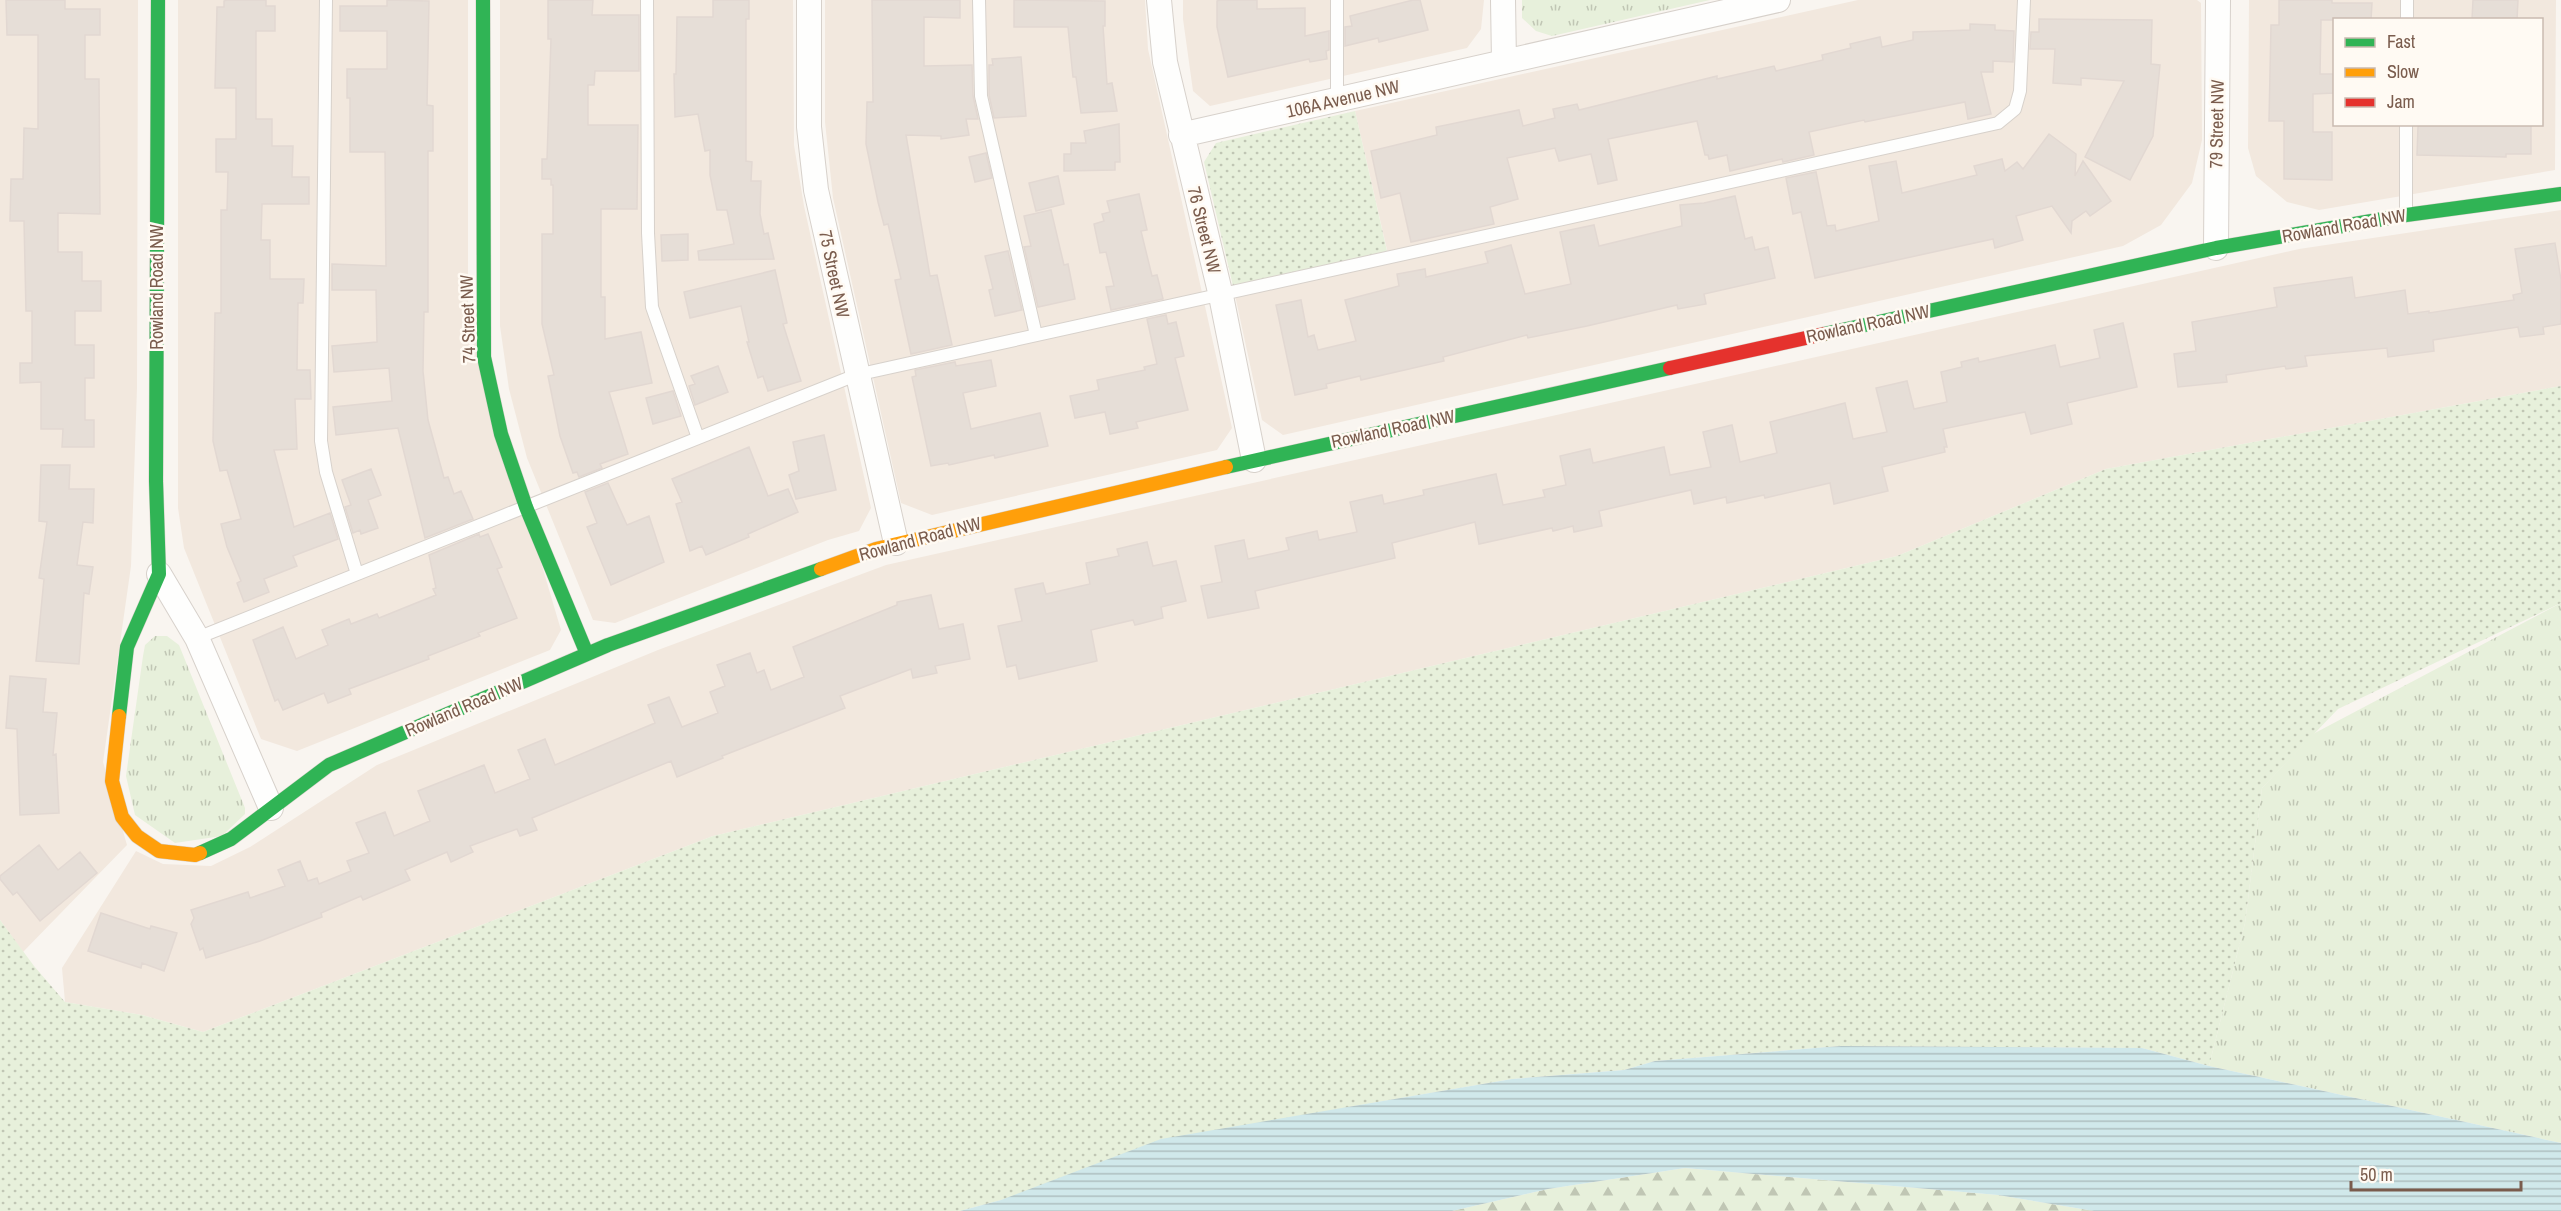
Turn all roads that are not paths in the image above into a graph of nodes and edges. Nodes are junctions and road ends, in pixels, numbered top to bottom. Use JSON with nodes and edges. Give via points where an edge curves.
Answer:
{"nodes":[{"id":1,"x":158,"y":0,"type":"edge"},
{"id":2,"x":326,"y":0,"type":"edge"},
{"id":3,"x":483,"y":0,"type":"edge"},
{"id":4,"x":647,"y":0,"type":"edge"},
{"id":5,"x":809,"y":0,"type":"edge"},
{"id":6,"x":979,"y":0,"type":"edge"},
{"id":7,"x":1159,"y":0,"type":"edge"},
{"id":8,"x":1338,"y":0,"type":"edge"},
{"id":9,"x":1503,"y":0,"type":"edge"},
{"id":10,"x":1778,"y":0,"type":"edge"},
{"id":11,"x":2024,"y":0,"type":"edge"},
{"id":12,"x":2218,"y":0,"type":"edge"},
{"id":13,"x":2407,"y":0,"type":"edge"},
{"id":14,"x":2407,"y":18,"type":"edge"},
{"id":15,"x":1504,"y":62,"type":"junction"},
{"id":16,"x":1337,"y":100,"type":"junction"},
{"id":17,"x":2406,"y":126,"type":"edge"},
{"id":18,"x":1181,"y":135,"type":"junction"},
{"id":19,"x":2561,"y":194,"type":"edge"},
{"id":20,"x":2406,"y":215,"type":"junction"},
{"id":21,"x":2216,"y":248,"type":"junction"},
{"id":22,"x":1221,"y":296,"type":"junction"},
{"id":23,"x":1036,"y":336,"type":"junction"},
{"id":24,"x":856,"y":375,"type":"junction"},
{"id":25,"x":698,"y":438,"type":"junction"},
{"id":26,"x":1254,"y":460,"type":"junction"},
{"id":27,"x":526,"y":507,"type":"junction"},
{"id":28,"x":896,"y":543,"type":"junction"},
{"id":29,"x":159,"y":574,"type":"junction"},
{"id":30,"x":357,"y":574,"type":"junction"},
{"id":31,"x":197,"y":638,"type":"junction"},
{"id":32,"x":587,"y":654,"type":"junction"},
{"id":33,"x":271,"y":808,"type":"junction"}],
"edges":[{"from":1,"to":29,"type":"street","name":"Rowland Road NW"},
{"from":2,"to":30,"type":"lane","via":[[321,441],[326,472]]},
{"from":3,"to":27,"type":"street","name":"74 Street NW","via":[[484,357],[501,434]]},
{"from":4,"to":25,"type":"lane","via":[[652,307]]},
{"from":5,"to":24,"type":"street","name":"75 Street NW","via":[[808,127],[816,190]]},
{"from":6,"to":23,"type":"lane","via":[[981,96]]},
{"from":7,"to":18,"type":"street","name":"76 Street NW","via":[[1165,62]]},
{"from":8,"to":16,"type":"lane"},
{"from":9,"to":15,"type":"street"},
{"from":10,"to":15,"type":"street","name":"106A Avenue NW"},
{"from":11,"to":22,"type":"lane","via":[[2020,91],[2015,109],[1998,123]]},
{"from":12,"to":21,"type":"street","name":"79 Street NW"},
{"from":13,"to":14,"type":"lane"},
{"from":15,"to":16,"type":"street","name":"106A Avenue NW"},
{"from":16,"to":18,"type":"street","name":"106A Avenue NW"},
{"from":17,"to":20,"type":"lane"},
{"from":18,"to":22,"type":"street","name":"76 Street NW"},
{"from":19,"to":20,"type":"street","name":"Rowland Road NW"},
{"from":20,"to":21,"type":"street","name":"Rowland Road NW"},
{"from":21,"to":26,"type":"street","name":"Rowland Road NW"},
{"from":22,"to":23,"type":"lane"},
{"from":22,"to":26,"type":"street","name":"76 Street NW"},
{"from":23,"to":24,"type":"lane"},
{"from":24,"to":25,"type":"lane"},
{"from":24,"to":28,"type":"street","name":"75 Street NW"},
{"from":25,"to":27,"type":"lane"},
{"from":26,"to":28,"type":"street","name":"Rowland Road NW"},
{"from":27,"to":30,"type":"lane"},
{"from":27,"to":32,"type":"street","name":"74 Street NW"},
{"from":28,"to":32,"type":"street","name":"Rowland Road NW"},
{"from":29,"to":31,"type":"street","name":"Rowland Road NW"},
{"from":29,"to":33,"type":"street","name":"Rowland Road NW","via":[[127,647],[112,781],[122,817],[137,836],[159,851],[195,855],[231,839]]},
{"from":30,"to":31,"type":"lane"},
{"from":31,"to":33,"type":"street","name":"Rowland Road NW"},
{"from":32,"to":33,"type":"street","name":"Rowland Road NW","via":[[329,765]]}]}
